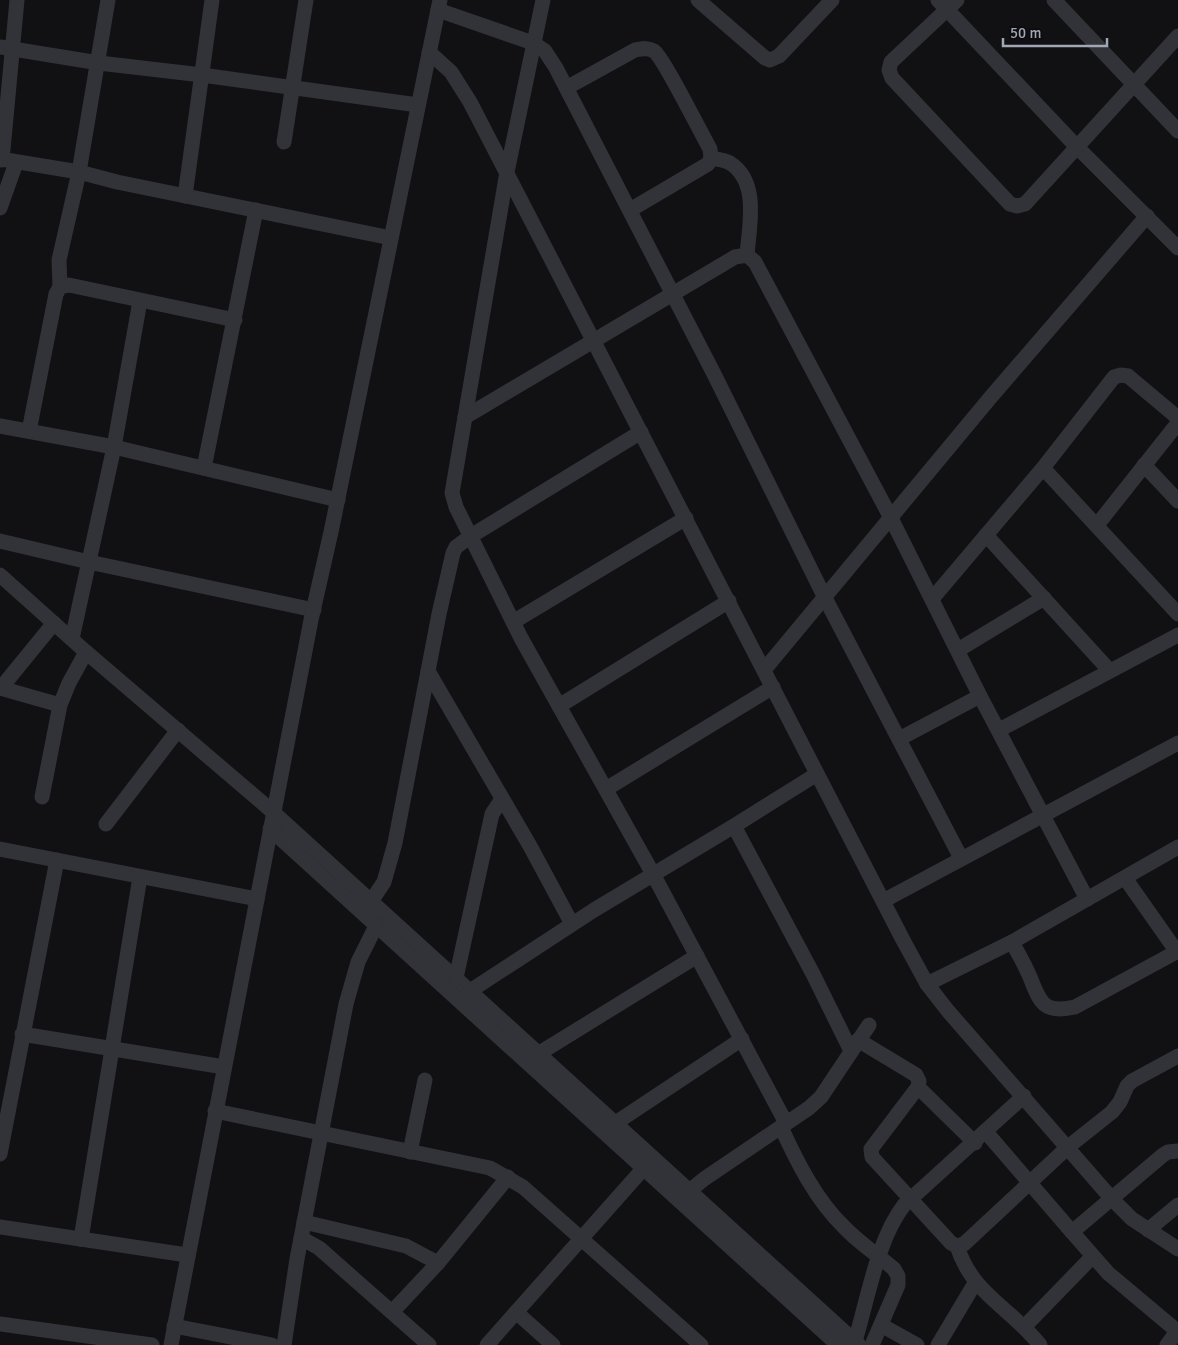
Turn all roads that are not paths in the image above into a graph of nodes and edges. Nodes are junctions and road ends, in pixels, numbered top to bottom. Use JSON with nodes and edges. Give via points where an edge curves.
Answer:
{"nodes":[{"id":1,"x":17,"y":0,"type":"edge"},
{"id":2,"x":108,"y":0,"type":"edge"},
{"id":3,"x":212,"y":0,"type":"edge"},
{"id":4,"x":306,"y":0,"type":"edge"},
{"id":5,"x":543,"y":0,"type":"edge"},
{"id":6,"x":832,"y":0,"type":"edge"},
{"id":7,"x":1054,"y":0,"type":"edge"},
{"id":8,"x":701,"y":1,"type":"edge"},
{"id":9,"x":948,"y":4,"type":"edge"},
{"id":10,"x":439,"y":5,"type":"edge"},
{"id":11,"x":1178,"y":36,"type":"edge"},
{"id":12,"x":533,"y":43,"type":"junction"},
{"id":13,"x":7,"y":48,"type":"edge"},
{"id":14,"x":429,"y":52,"type":"junction"},
{"id":15,"x":98,"y":63,"type":"junction"},
{"id":16,"x":202,"y":74,"type":"junction"},
{"id":17,"x":1134,"y":82,"type":"junction"},
{"id":18,"x":293,"y":88,"type":"junction"},
{"id":19,"x":568,"y":88,"type":"junction"},
{"id":20,"x":418,"y":105,"type":"junction"},
{"id":21,"x":1178,"y":130,"type":"edge"},
{"id":22,"x":284,"y":142,"type":"dead end"},
{"id":23,"x":1077,"y":147,"type":"junction"},
{"id":24,"x":711,"y":158,"type":"junction"},
{"id":25,"x":6,"y":161,"type":"edge"},
{"id":26,"x":79,"y":172,"type":"junction"},
{"id":27,"x":507,"y":172,"type":"junction"},
{"id":28,"x":185,"y":196,"type":"junction"},
{"id":29,"x":0,"y":208,"type":"edge"},
{"id":30,"x":256,"y":210,"type":"junction"},
{"id":31,"x":630,"y":210,"type":"junction"},
{"id":32,"x":1147,"y":216,"type":"junction"},
{"id":33,"x":391,"y":238,"type":"junction"},
{"id":34,"x":1178,"y":248,"type":"edge"},
{"id":35,"x":746,"y":255,"type":"junction"},
{"id":36,"x":60,"y":287,"type":"junction"},
{"id":37,"x":672,"y":293,"type":"junction"},
{"id":38,"x":140,"y":300,"type":"junction"},
{"id":39,"x":235,"y":320,"type":"junction"},
{"id":40,"x":594,"y":341,"type":"junction"},
{"id":41,"x":1176,"y":414,"type":"edge"},
{"id":42,"x":465,"y":418,"type":"junction"},
{"id":43,"x":0,"y":426,"type":"edge"},
{"id":44,"x":28,"y":431,"type":"junction"},
{"id":45,"x":641,"y":432,"type":"junction"},
{"id":46,"x":114,"y":447,"type":"junction"},
{"id":47,"x":1144,"y":465,"type":"junction"},
{"id":48,"x":204,"y":468,"type":"junction"},
{"id":49,"x":1042,"y":468,"type":"junction"},
{"id":50,"x":338,"y":500,"type":"junction"},
{"id":51,"x":1178,"y":501,"type":"edge"},
{"id":52,"x":686,"y":518,"type":"junction"},
{"id":53,"x":891,"y":518,"type":"junction"},
{"id":54,"x":1097,"y":525,"type":"junction"},
{"id":55,"x":986,"y":535,"type":"junction"},
{"id":56,"x":471,"y":536,"type":"junction"},
{"id":57,"x":0,"y":541,"type":"edge"},
{"id":58,"x":89,"y":562,"type":"junction"},
{"id":59,"x":0,"y":575,"type":"edge"},
{"id":60,"x":824,"y":596,"type":"junction"},
{"id":61,"x":1044,"y":598,"type":"junction"},
{"id":62,"x":932,"y":599,"type":"junction"},
{"id":63,"x":729,"y":601,"type":"junction"},
{"id":64,"x":314,"y":610,"type":"junction"},
{"id":65,"x":1178,"y":614,"type":"edge"},
{"id":66,"x":513,"y":622,"type":"junction"},
{"id":67,"x":54,"y":623,"type":"junction"},
{"id":68,"x":1178,"y":635,"type":"edge"},
{"id":69,"x":72,"y":639,"type":"junction"},
{"id":70,"x":958,"y":650,"type":"junction"},
{"id":71,"x":86,"y":652,"type":"junction"},
{"id":72,"x":764,"y":670,"type":"junction"},
{"id":73,"x":428,"y":671,"type":"junction"},
{"id":74,"x":1110,"y":671,"type":"junction"},
{"id":75,"x":772,"y":687,"type":"junction"},
{"id":76,"x":1,"y":688,"type":"edge"},
{"id":77,"x":980,"y":696,"type":"junction"},
{"id":78,"x":60,"y":705,"type":"junction"},
{"id":79,"x":559,"y":706,"type":"junction"},
{"id":80,"x":178,"y":730,"type":"junction"},
{"id":81,"x":999,"y":730,"type":"junction"},
{"id":82,"x":899,"y":740,"type":"junction"},
{"id":83,"x":1178,"y":743,"type":"edge"},
{"id":84,"x":817,"y":774,"type":"junction"},
{"id":85,"x":606,"y":790,"type":"junction"},
{"id":86,"x":42,"y":797,"type":"dead end"},
{"id":87,"x":502,"y":799,"type":"junction"},
{"id":88,"x":273,"y":812,"type":"junction"},
{"id":89,"x":1044,"y":815,"type":"junction"},
{"id":90,"x":106,"y":824,"type":"dead end"},
{"id":91,"x":734,"y":826,"type":"junction"},
{"id":92,"x":270,"y":829,"type":"junction"},
{"id":93,"x":1178,"y":847,"type":"edge"},
{"id":94,"x":0,"y":849,"type":"edge"},
{"id":95,"x":961,"y":858,"type":"junction"},
{"id":96,"x":57,"y":860,"type":"junction"},
{"id":97,"x":654,"y":874,"type":"junction"},
{"id":98,"x":140,"y":877,"type":"junction"},
{"id":99,"x":1125,"y":878,"type":"junction"},
{"id":100,"x":257,"y":899,"type":"junction"},
{"id":101,"x":1087,"y":899,"type":"junction"},
{"id":102,"x":883,"y":901,"type":"junction"},
{"id":103,"x":367,"y":907,"type":"junction"},
{"id":104,"x":572,"y":924,"type":"junction"},
{"id":105,"x":376,"y":926,"type":"junction"},
{"id":106,"x":1012,"y":942,"type":"junction"},
{"id":107,"x":1178,"y":951,"type":"edge"},
{"id":108,"x":697,"y":956,"type":"junction"},
{"id":109,"x":456,"y":978,"type":"junction"},
{"id":110,"x":928,"y":984,"type":"junction"},
{"id":111,"x":470,"y":991,"type":"junction"},
{"id":112,"x":869,"y":1025,"type":"dead end"},
{"id":113,"x":22,"y":1034,"type":"junction"},
{"id":114,"x":742,"y":1039,"type":"junction"},
{"id":115,"x":854,"y":1046,"type":"junction"},
{"id":116,"x":112,"y":1049,"type":"junction"},
{"id":117,"x":538,"y":1054,"type":"junction"},
{"id":118,"x":1178,"y":1056,"type":"edge"},
{"id":119,"x":224,"y":1067,"type":"junction"},
{"id":120,"x":425,"y":1080,"type":"dead end"},
{"id":121,"x":918,"y":1087,"type":"junction"},
{"id":122,"x":1024,"y":1096,"type":"junction"},
{"id":123,"x":215,"y":1111,"type":"junction"},
{"id":124,"x":614,"y":1124,"type":"junction"},
{"id":125,"x":784,"y":1125,"type":"junction"},
{"id":126,"x":322,"y":1134,"type":"junction"},
{"id":127,"x":980,"y":1138,"type":"junction"},
{"id":128,"x":1068,"y":1147,"type":"junction"},
{"id":129,"x":1178,"y":1151,"type":"edge"},
{"id":130,"x":410,"y":1152,"type":"junction"},
{"id":131,"x":0,"y":1154,"type":"edge"},
{"id":132,"x":643,"y":1169,"type":"junction"},
{"id":133,"x":508,"y":1177,"type":"junction"},
{"id":134,"x":1031,"y":1183,"type":"junction"},
{"id":135,"x":683,"y":1196,"type":"junction"},
{"id":136,"x":1112,"y":1199,"type":"junction"},
{"id":137,"x":910,"y":1200,"type":"junction"},
{"id":138,"x":1178,"y":1205,"type":"edge"},
{"id":139,"x":304,"y":1222,"type":"junction"},
{"id":140,"x":0,"y":1227,"type":"edge"},
{"id":141,"x":1148,"y":1230,"type":"junction"},
{"id":142,"x":1072,"y":1232,"type":"junction"},
{"id":143,"x":81,"y":1238,"type":"junction"},
{"id":144,"x":301,"y":1238,"type":"junction"},
{"id":145,"x":580,"y":1238,"type":"junction"},
{"id":146,"x":957,"y":1246,"type":"junction"},
{"id":147,"x":1178,"y":1249,"type":"edge"},
{"id":148,"x":187,"y":1255,"type":"junction"},
{"id":149,"x":880,"y":1256,"type":"junction"},
{"id":150,"x":1092,"y":1257,"type":"junction"},
{"id":151,"x":438,"y":1262,"type":"junction"},
{"id":152,"x":975,"y":1283,"type":"junction"},
{"id":153,"x":392,"y":1312,"type":"junction"},
{"id":154,"x":516,"y":1312,"type":"junction"},
{"id":155,"x":0,"y":1324,"type":"edge"},
{"id":156,"x":881,"y":1325,"type":"junction"},
{"id":157,"x":174,"y":1326,"type":"junction"},
{"id":158,"x":1177,"y":1330,"type":"edge"},
{"id":159,"x":1031,"y":1338,"type":"edge"},
{"id":160,"x":60,"y":1339,"type":"edge"},
{"id":161,"x":856,"y":1344,"type":"edge"},
{"id":162,"x":152,"y":1345,"type":"edge"},
{"id":163,"x":171,"y":1345,"type":"edge"},
{"id":164,"x":272,"y":1345,"type":"edge"},
{"id":165,"x":284,"y":1345,"type":"edge"},
{"id":166,"x":430,"y":1345,"type":"edge"},
{"id":167,"x":487,"y":1345,"type":"edge"},
{"id":168,"x":553,"y":1345,"type":"edge"},
{"id":169,"x":701,"y":1345,"type":"edge"},
{"id":170,"x":838,"y":1345,"type":"edge"},
{"id":171,"x":872,"y":1345,"type":"edge"},
{"id":172,"x":917,"y":1345,"type":"edge"},
{"id":173,"x":938,"y":1345,"type":"edge"},
{"id":174,"x":1167,"y":1345,"type":"edge"}],
"edges":[{"from":1,"to":13,"type":"street"},
{"from":2,"to":15,"type":"street"},
{"from":3,"to":16,"type":"street"},
{"from":4,"to":18,"type":"street"},
{"from":5,"to":12,"type":"street"},
{"from":6,"to":8,"type":"street","via":[[779,56],[770,60]]},
{"from":7,"to":17,"type":"street"},
{"from":9,"to":23,"type":"street"},
{"from":9,"to":23,"type":"street","via":[[891,62],[892,78],[1010,204],[1025,204]]},
{"from":10,"to":12,"type":"street"},
{"from":10,"to":14,"type":"street"},
{"from":11,"to":17,"type":"street"},
{"from":12,"to":19,"type":"street","via":[[545,52]]},
{"from":12,"to":27,"type":"street"},
{"from":13,"to":15,"type":"street"},
{"from":13,"to":25,"type":"street"},
{"from":14,"to":20,"type":"street"},
{"from":14,"to":27,"type":"street","via":[[451,72]]},
{"from":15,"to":16,"type":"street"},
{"from":15,"to":26,"type":"street"},
{"from":16,"to":18,"type":"street"},
{"from":16,"to":28,"type":"street"},
{"from":17,"to":21,"type":"street"},
{"from":17,"to":23,"type":"street"},
{"from":18,"to":20,"type":"street"},
{"from":18,"to":22,"type":"street"},
{"from":19,"to":24,"type":"street","via":[[635,50],[646,48],[654,51],[668,69],[710,149]]},
{"from":19,"to":31,"type":"street"},
{"from":20,"to":33,"type":"street"},
{"from":23,"to":32,"type":"street"},
{"from":24,"to":31,"type":"street","via":[[708,164]]},
{"from":24,"to":35,"type":"street","via":[[729,163],[742,175],[748,189],[751,210]]},
{"from":25,"to":26,"type":"street"},
{"from":25,"to":29,"type":"street"},
{"from":26,"to":28,"type":"street"},
{"from":26,"to":36,"type":"street","via":[[59,260]]},
{"from":27,"to":40,"type":"street"},
{"from":27,"to":42,"type":"street"},
{"from":28,"to":30,"type":"street"},
{"from":30,"to":33,"type":"street"},
{"from":30,"to":39,"type":"street"},
{"from":31,"to":37,"type":"street"},
{"from":32,"to":34,"type":"street"},
{"from":32,"to":53,"type":"street"},
{"from":33,"to":50,"type":"street"},
{"from":35,"to":37,"type":"street","via":[[735,257]]},
{"from":35,"to":53,"type":"street","via":[[756,262]]},
{"from":36,"to":38,"type":"street","via":[[70,285]]},
{"from":36,"to":44,"type":"street"},
{"from":37,"to":40,"type":"street"},
{"from":37,"to":60,"type":"street"},
{"from":38,"to":39,"type":"street"},
{"from":38,"to":46,"type":"street"},
{"from":39,"to":48,"type":"street"},
{"from":40,"to":42,"type":"street"},
{"from":40,"to":45,"type":"street"},
{"from":41,"to":47,"type":"street"},
{"from":41,"to":49,"type":"street","via":[[1128,376],[1114,377]]},
{"from":42,"to":56,"type":"street","via":[[452,493]]},
{"from":43,"to":44,"type":"street"},
{"from":44,"to":46,"type":"street"},
{"from":45,"to":52,"type":"street"},
{"from":45,"to":56,"type":"street"},
{"from":46,"to":48,"type":"street"},
{"from":46,"to":58,"type":"street"},
{"from":47,"to":51,"type":"street"},
{"from":47,"to":54,"type":"street"},
{"from":48,"to":50,"type":"street"},
{"from":49,"to":54,"type":"street"},
{"from":49,"to":55,"type":"street"},
{"from":50,"to":64,"type":"street"},
{"from":52,"to":63,"type":"street"},
{"from":52,"to":66,"type":"street"},
{"from":53,"to":60,"type":"street"},
{"from":53,"to":62,"type":"street"},
{"from":54,"to":65,"type":"street"},
{"from":55,"to":61,"type":"street"},
{"from":55,"to":62,"type":"street"},
{"from":56,"to":66,"type":"street"},
{"from":56,"to":73,"type":"street","via":[[453,553]]},
{"from":57,"to":58,"type":"street"},
{"from":58,"to":64,"type":"street"},
{"from":58,"to":69,"type":"street"},
{"from":59,"to":67,"type":"street"},
{"from":60,"to":72,"type":"street"},
{"from":60,"to":82,"type":"street"},
{"from":61,"to":70,"type":"street"},
{"from":61,"to":74,"type":"street"},
{"from":62,"to":70,"type":"street"},
{"from":63,"to":72,"type":"street"},
{"from":63,"to":79,"type":"street"},
{"from":64,"to":88,"type":"street"},
{"from":66,"to":79,"type":"street"},
{"from":67,"to":69,"type":"street"},
{"from":67,"to":76,"type":"street"},
{"from":68,"to":74,"type":"street"},
{"from":69,"to":71,"type":"street"},
{"from":70,"to":77,"type":"street"},
{"from":71,"to":78,"type":"street"},
{"from":71,"to":80,"type":"street"},
{"from":72,"to":75,"type":"street"},
{"from":73,"to":87,"type":"street"},
{"from":73,"to":103,"type":"street","via":[[395,842],[384,882]]},
{"from":74,"to":81,"type":"street"},
{"from":75,"to":84,"type":"street"},
{"from":75,"to":85,"type":"street"},
{"from":76,"to":78,"type":"street"},
{"from":77,"to":81,"type":"street"},
{"from":77,"to":82,"type":"street"},
{"from":78,"to":86,"type":"street"},
{"from":79,"to":85,"type":"street"},
{"from":80,"to":88,"type":"street"},
{"from":80,"to":90,"type":"street"},
{"from":81,"to":89,"type":"street"},
{"from":82,"to":95,"type":"street"},
{"from":83,"to":89,"type":"street"},
{"from":84,"to":91,"type":"street"},
{"from":84,"to":102,"type":"street"},
{"from":85,"to":97,"type":"street"},
{"from":87,"to":104,"type":"street"},
{"from":87,"to":109,"type":"street","via":[[492,814]]},
{"from":88,"to":92,"type":"street"},
{"from":88,"to":103,"type":"street"},
{"from":89,"to":95,"type":"street"},
{"from":89,"to":101,"type":"street"},
{"from":91,"to":97,"type":"street"},
{"from":91,"to":115,"type":"street"},
{"from":92,"to":100,"type":"street"},
{"from":92,"to":103,"type":"street"},
{"from":93,"to":99,"type":"street"},
{"from":94,"to":96,"type":"street"},
{"from":95,"to":102,"type":"street"},
{"from":96,"to":98,"type":"street"},
{"from":96,"to":113,"type":"street"},
{"from":97,"to":104,"type":"street"},
{"from":97,"to":108,"type":"street"},
{"from":98,"to":100,"type":"street"},
{"from":98,"to":116,"type":"street"},
{"from":99,"to":101,"type":"street"},
{"from":99,"to":107,"type":"street"},
{"from":100,"to":119,"type":"street"},
{"from":101,"to":106,"type":"street"},
{"from":102,"to":110,"type":"street"},
{"from":103,"to":105,"type":"street"},
{"from":103,"to":109,"type":"street"},
{"from":104,"to":111,"type":"street"},
{"from":105,"to":126,"type":"street","via":[[358,962],[346,1004]]},
{"from":105,"to":132,"type":"street"},
{"from":106,"to":107,"type":"street","via":[[1039,1000],[1048,1008],[1060,1011],[1075,1007]]},
{"from":106,"to":110,"type":"street"},
{"from":108,"to":114,"type":"street"},
{"from":108,"to":117,"type":"street"},
{"from":109,"to":111,"type":"street"},
{"from":110,"to":122,"type":"street"},
{"from":111,"to":117,"type":"street"},
{"from":112,"to":115,"type":"street"},
{"from":113,"to":116,"type":"street"},
{"from":113,"to":131,"type":"street"},
{"from":114,"to":124,"type":"street"},
{"from":114,"to":125,"type":"street"},
{"from":115,"to":121,"type":"street","via":[[916,1075]]},
{"from":115,"to":125,"type":"street","via":[[821,1097]]},
{"from":116,"to":119,"type":"street"},
{"from":116,"to":143,"type":"street"},
{"from":117,"to":124,"type":"street"},
{"from":118,"to":128,"type":"street","via":[[1132,1081],[1112,1112]]},
{"from":119,"to":123,"type":"street"},
{"from":120,"to":130,"type":"street"},
{"from":121,"to":127,"type":"street"},
{"from":121,"to":137,"type":"street","via":[[870,1153]]},
{"from":122,"to":127,"type":"street"},
{"from":122,"to":128,"type":"street"},
{"from":123,"to":126,"type":"street"},
{"from":123,"to":148,"type":"street"},
{"from":124,"to":135,"type":"street"},
{"from":125,"to":135,"type":"street"},
{"from":125,"to":149,"type":"street","via":[[793,1153],[827,1209],[845,1229]]},
{"from":126,"to":130,"type":"street"},
{"from":126,"to":139,"type":"street"},
{"from":127,"to":134,"type":"street"},
{"from":127,"to":137,"type":"street"},
{"from":128,"to":134,"type":"street"},
{"from":128,"to":136,"type":"street"},
{"from":129,"to":136,"type":"street","via":[[1168,1152]]},
{"from":130,"to":133,"type":"street","via":[[490,1168]]},
{"from":132,"to":135,"type":"street"},
{"from":132,"to":145,"type":"street"},
{"from":133,"to":145,"type":"street","via":[[524,1187]]},
{"from":133,"to":151,"type":"street"},
{"from":134,"to":142,"type":"street"},
{"from":134,"to":146,"type":"street","via":[[964,1244]]},
{"from":135,"to":161,"type":"street"},
{"from":135,"to":170,"type":"street"},
{"from":136,"to":141,"type":"street"},
{"from":136,"to":142,"type":"street"},
{"from":137,"to":146,"type":"street"},
{"from":137,"to":149,"type":"street","via":[[896,1216]]},
{"from":138,"to":141,"type":"street"},
{"from":139,"to":144,"type":"street"},
{"from":139,"to":151,"type":"street","via":[[406,1246]]},
{"from":140,"to":143,"type":"street"},
{"from":141,"to":147,"type":"street"},
{"from":142,"to":150,"type":"street"},
{"from":143,"to":148,"type":"street"},
{"from":144,"to":153,"type":"street","via":[[319,1248]]},
{"from":144,"to":165,"type":"street"},
{"from":145,"to":154,"type":"street"},
{"from":145,"to":169,"type":"street"},
{"from":146,"to":152,"type":"street"},
{"from":148,"to":157,"type":"street"},
{"from":149,"to":156,"type":"street","via":[[898,1276],[898,1285]]},
{"from":149,"to":161,"type":"street"},
{"from":150,"to":158,"type":"street"},
{"from":150,"to":159,"type":"street"},
{"from":151,"to":153,"type":"street"},
{"from":152,"to":159,"type":"street"},
{"from":152,"to":173,"type":"street"},
{"from":153,"to":166,"type":"street"},
{"from":154,"to":167,"type":"street"},
{"from":154,"to":168,"type":"street"},
{"from":155,"to":160,"type":"street"},
{"from":156,"to":171,"type":"street"},
{"from":156,"to":172,"type":"street"},
{"from":157,"to":163,"type":"street"},
{"from":157,"to":164,"type":"street"},
{"from":158,"to":174,"type":"street"},
{"from":160,"to":162,"type":"street"}]}
